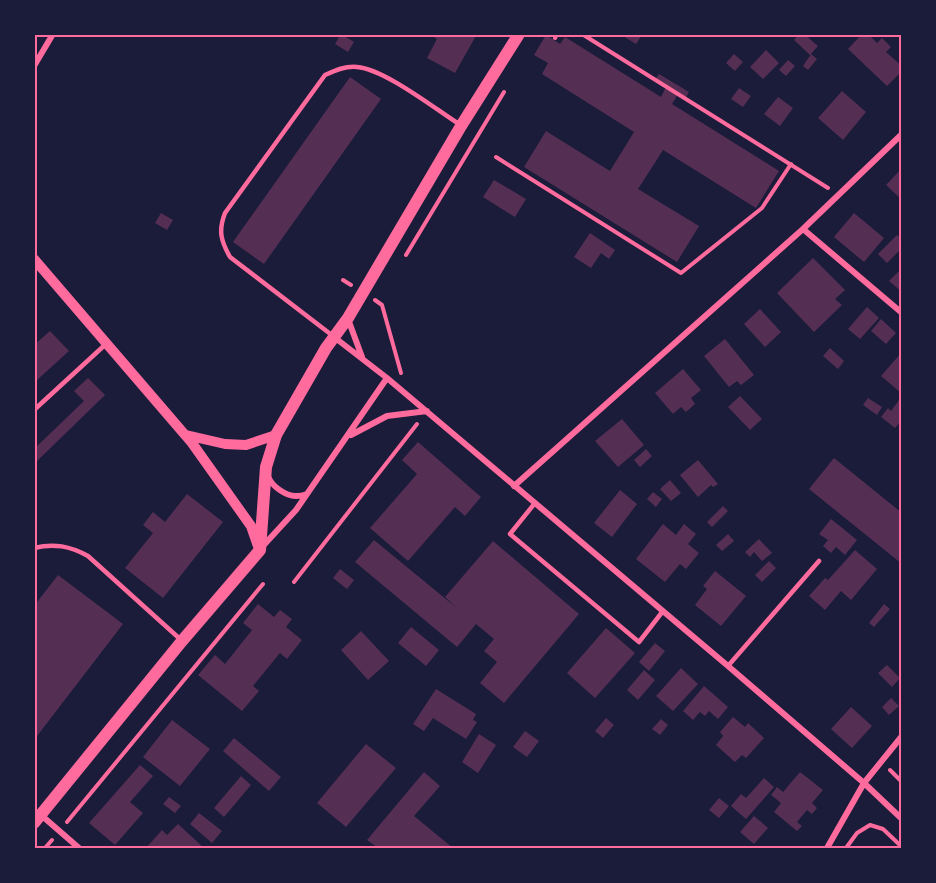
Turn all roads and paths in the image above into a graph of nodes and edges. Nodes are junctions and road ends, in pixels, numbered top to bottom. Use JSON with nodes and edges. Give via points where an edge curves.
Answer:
{"nodes":[{"id":1,"x":53,"y":34,"type":"edge"},
{"id":2,"x":582,"y":34,"type":"edge"},
{"id":3,"x":518,"y":35,"type":"edge"},
{"id":4,"x":34,"y":66,"type":"edge"},
{"id":5,"x":507,"y":86,"type":"dead end"},
{"id":6,"x":461,"y":126,"type":"junction"},
{"id":7,"x":902,"y":134,"type":"edge"},
{"id":8,"x":496,"y":158,"type":"dead end"},
{"id":9,"x":791,"y":164,"type":"junction"},
{"id":10,"x":838,"y":195,"type":"junction"},
{"id":11,"x":803,"y":229,"type":"junction"},
{"id":12,"x":34,"y":259,"type":"edge"},
{"id":13,"x":402,"y":261,"type":"dead end"},
{"id":14,"x":384,"y":292,"type":"dead end"},
{"id":15,"x":363,"y":293,"type":"junction"},
{"id":16,"x":377,"y":302,"type":"junction"},
{"id":17,"x":902,"y":314,"type":"edge"},
{"id":18,"x":348,"y":318,"type":"junction"},
{"id":19,"x":334,"y":337,"type":"junction"},
{"id":20,"x":107,"y":343,"type":"junction"},
{"id":21,"x":362,"y":358,"type":"junction"},
{"id":22,"x":387,"y":378,"type":"junction"},
{"id":23,"x":403,"y":380,"type":"dead end"},
{"id":24,"x":34,"y":410,"type":"edge"},
{"id":25,"x":427,"y":411,"type":"junction"},
{"id":26,"x":186,"y":435,"type":"junction"},
{"id":27,"x":276,"y":435,"type":"junction"},
{"id":28,"x":348,"y":436,"type":"junction"},
{"id":29,"x":266,"y":467,"type":"junction"},
{"id":30,"x":514,"y":486,"type":"junction"},
{"id":31,"x":308,"y":494,"type":"junction"},
{"id":32,"x":535,"y":503,"type":"junction"},
{"id":33,"x":34,"y":548,"type":"edge"},
{"id":34,"x":260,"y":550,"type":"junction"},
{"id":35,"x":819,"y":561,"type":"dead end"},
{"id":36,"x":294,"y":582,"type":"dead end"},
{"id":37,"x":262,"y":584,"type":"dead end"},
{"id":38,"x":663,"y":611,"type":"junction"},
{"id":39,"x":182,"y":641,"type":"junction"},
{"id":40,"x":728,"y":666,"type":"junction"},
{"id":41,"x":902,"y":736,"type":"edge"},
{"id":42,"x":864,"y":783,"type":"junction"},
{"id":43,"x":38,"y":819,"type":"edge"},
{"id":44,"x":902,"y":819,"type":"edge"},
{"id":45,"x":60,"y":831,"type":"junction"},
{"id":46,"x":902,"y":847,"type":"edge"},
{"id":47,"x":45,"y":849,"type":"edge"},
{"id":48,"x":79,"y":849,"type":"edge"},
{"id":49,"x":827,"y":849,"type":"edge"},
{"id":50,"x":846,"y":849,"type":"edge"}],
"edges":[{"from":1,"to":4,"type":"street"},
{"from":2,"to":9,"type":"path"},
{"from":3,"to":6,"type":"main road"},
{"from":5,"to":13,"type":"path"},
{"from":6,"to":15,"type":"main road"},
{"from":6,"to":19,"type":"lane","via":[[377,71],[341,68],[325,75],[225,213],[220,231],[230,257]]},
{"from":7,"to":10,"type":"street"},
{"from":8,"to":9,"type":"path","via":[[681,273],[762,208]]},
{"from":9,"to":10,"type":"path"},
{"from":10,"to":11,"type":"street"},
{"from":11,"to":17,"type":"street"},
{"from":11,"to":30,"type":"street"},
{"from":12,"to":20,"type":"street"},
{"from":14,"to":16,"type":"path"},
{"from":15,"to":16,"type":"path"},
{"from":15,"to":18,"type":"main road"},
{"from":16,"to":23,"type":"path","via":[[382,305]]},
{"from":18,"to":19,"type":"main road"},
{"from":18,"to":21,"type":"street"},
{"from":19,"to":21,"type":"street"},
{"from":19,"to":27,"type":"main road"},
{"from":20,"to":24,"type":"lane"},
{"from":20,"to":26,"type":"street"},
{"from":21,"to":22,"type":"street"},
{"from":22,"to":25,"type":"street"},
{"from":22,"to":28,"type":"street"},
{"from":25,"to":28,"type":"street","via":[[387,416]]},
{"from":25,"to":30,"type":"street"},
{"from":25,"to":36,"type":"path"},
{"from":26,"to":27,"type":"street","via":[[246,445]]},
{"from":26,"to":34,"type":"street","via":[[250,526]]},
{"from":27,"to":29,"type":"main road"},
{"from":28,"to":31,"type":"street"},
{"from":29,"to":31,"type":"street","via":[[270,481],[281,490],[295,497]]},
{"from":29,"to":34,"type":"main road"},
{"from":30,"to":32,"type":"street"},
{"from":31,"to":34,"type":"street"},
{"from":32,"to":38,"type":"street"},
{"from":32,"to":38,"type":"lane","via":[[510,534],[639,642]]},
{"from":33,"to":39,"type":"lane","via":[[60,545],[88,556]]},
{"from":34,"to":39,"type":"main road"},
{"from":35,"to":40,"type":"lane"},
{"from":37,"to":45,"type":"path"},
{"from":38,"to":40,"type":"street"},
{"from":39,"to":43,"type":"main road"},
{"from":40,"to":42,"type":"street"},
{"from":41,"to":42,"type":"street"},
{"from":42,"to":44,"type":"street"},
{"from":42,"to":49,"type":"street"},
{"from":43,"to":45,"type":"street"},
{"from":45,"to":47,"type":"path"},
{"from":45,"to":48,"type":"street"},
{"from":46,"to":50,"type":"path","via":[[883,829],[870,825],[862,828]]}]}
